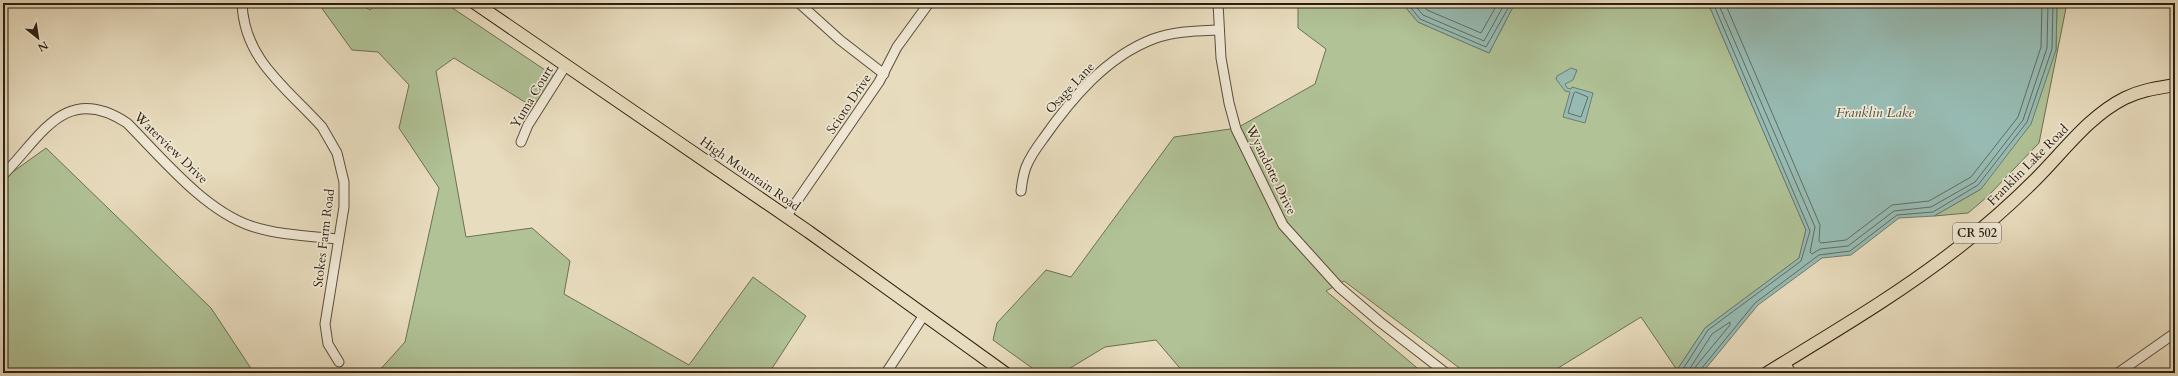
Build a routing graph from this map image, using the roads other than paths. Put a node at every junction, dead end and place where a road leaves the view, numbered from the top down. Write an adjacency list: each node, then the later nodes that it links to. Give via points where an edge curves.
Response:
1 (242, 3): 14 (street, Stokes Farm Road, via 246,31 257,56 322,127 337,153 344,182)
2 (475, 3): 7 (main road, High Mountain Road)
3 (799, 3): 8 (street, via 840,40)
4 (929, 3): 8 (street, Scioto Drive, via 897,47)
5 (1218, 3): 6 (street, Wyandotte Drive)
6 (1219, 30): 12 (street, Osage Lane, via 1184,31 1152,39 1120,57 1101,72 1073,100 1033,154 1023,175); 22 (street, Wyandotte Drive, via 1224,81 1236,129 1283,225 1339,287)
7 (566, 65): 10 (street, Yuma Court, via 528,125); 13 (main road, High Mountain Road)
8 (884, 74): 13 (street, Scioto Drive)
9 (2175, 85): 18 (main road, Franklin Lake Road / CR 502, via 2145,91 2110,107 2093,120 2012,203 1958,248 1853,321)
10 (521, 142)
11 (3, 175): 14 (street, Waterview Drive, via 56,118 75,111 98,110 117,116 127,123 204,199 232,218 266,230)
12 (1021, 191)
13 (786, 217): 15 (main road, High Mountain Road)
14 (338, 239): 17 (street, Stokes Farm Road, via 325,324 328,344)
15 (924, 315): 20 (street); 21 (main road, High Mountain Road)
16 (2175, 333): 19 (street)
17 (339, 362)
18 (1785, 362): 23 (main road, Franklin Lake Road / CR 502); 24 (street)
19 (2131, 369): 25 (street)
20 (886, 373)
21 (1005, 373)
22 (1446, 373)
23 (1767, 373)
24 (1791, 373)
25 (2118, 373)

